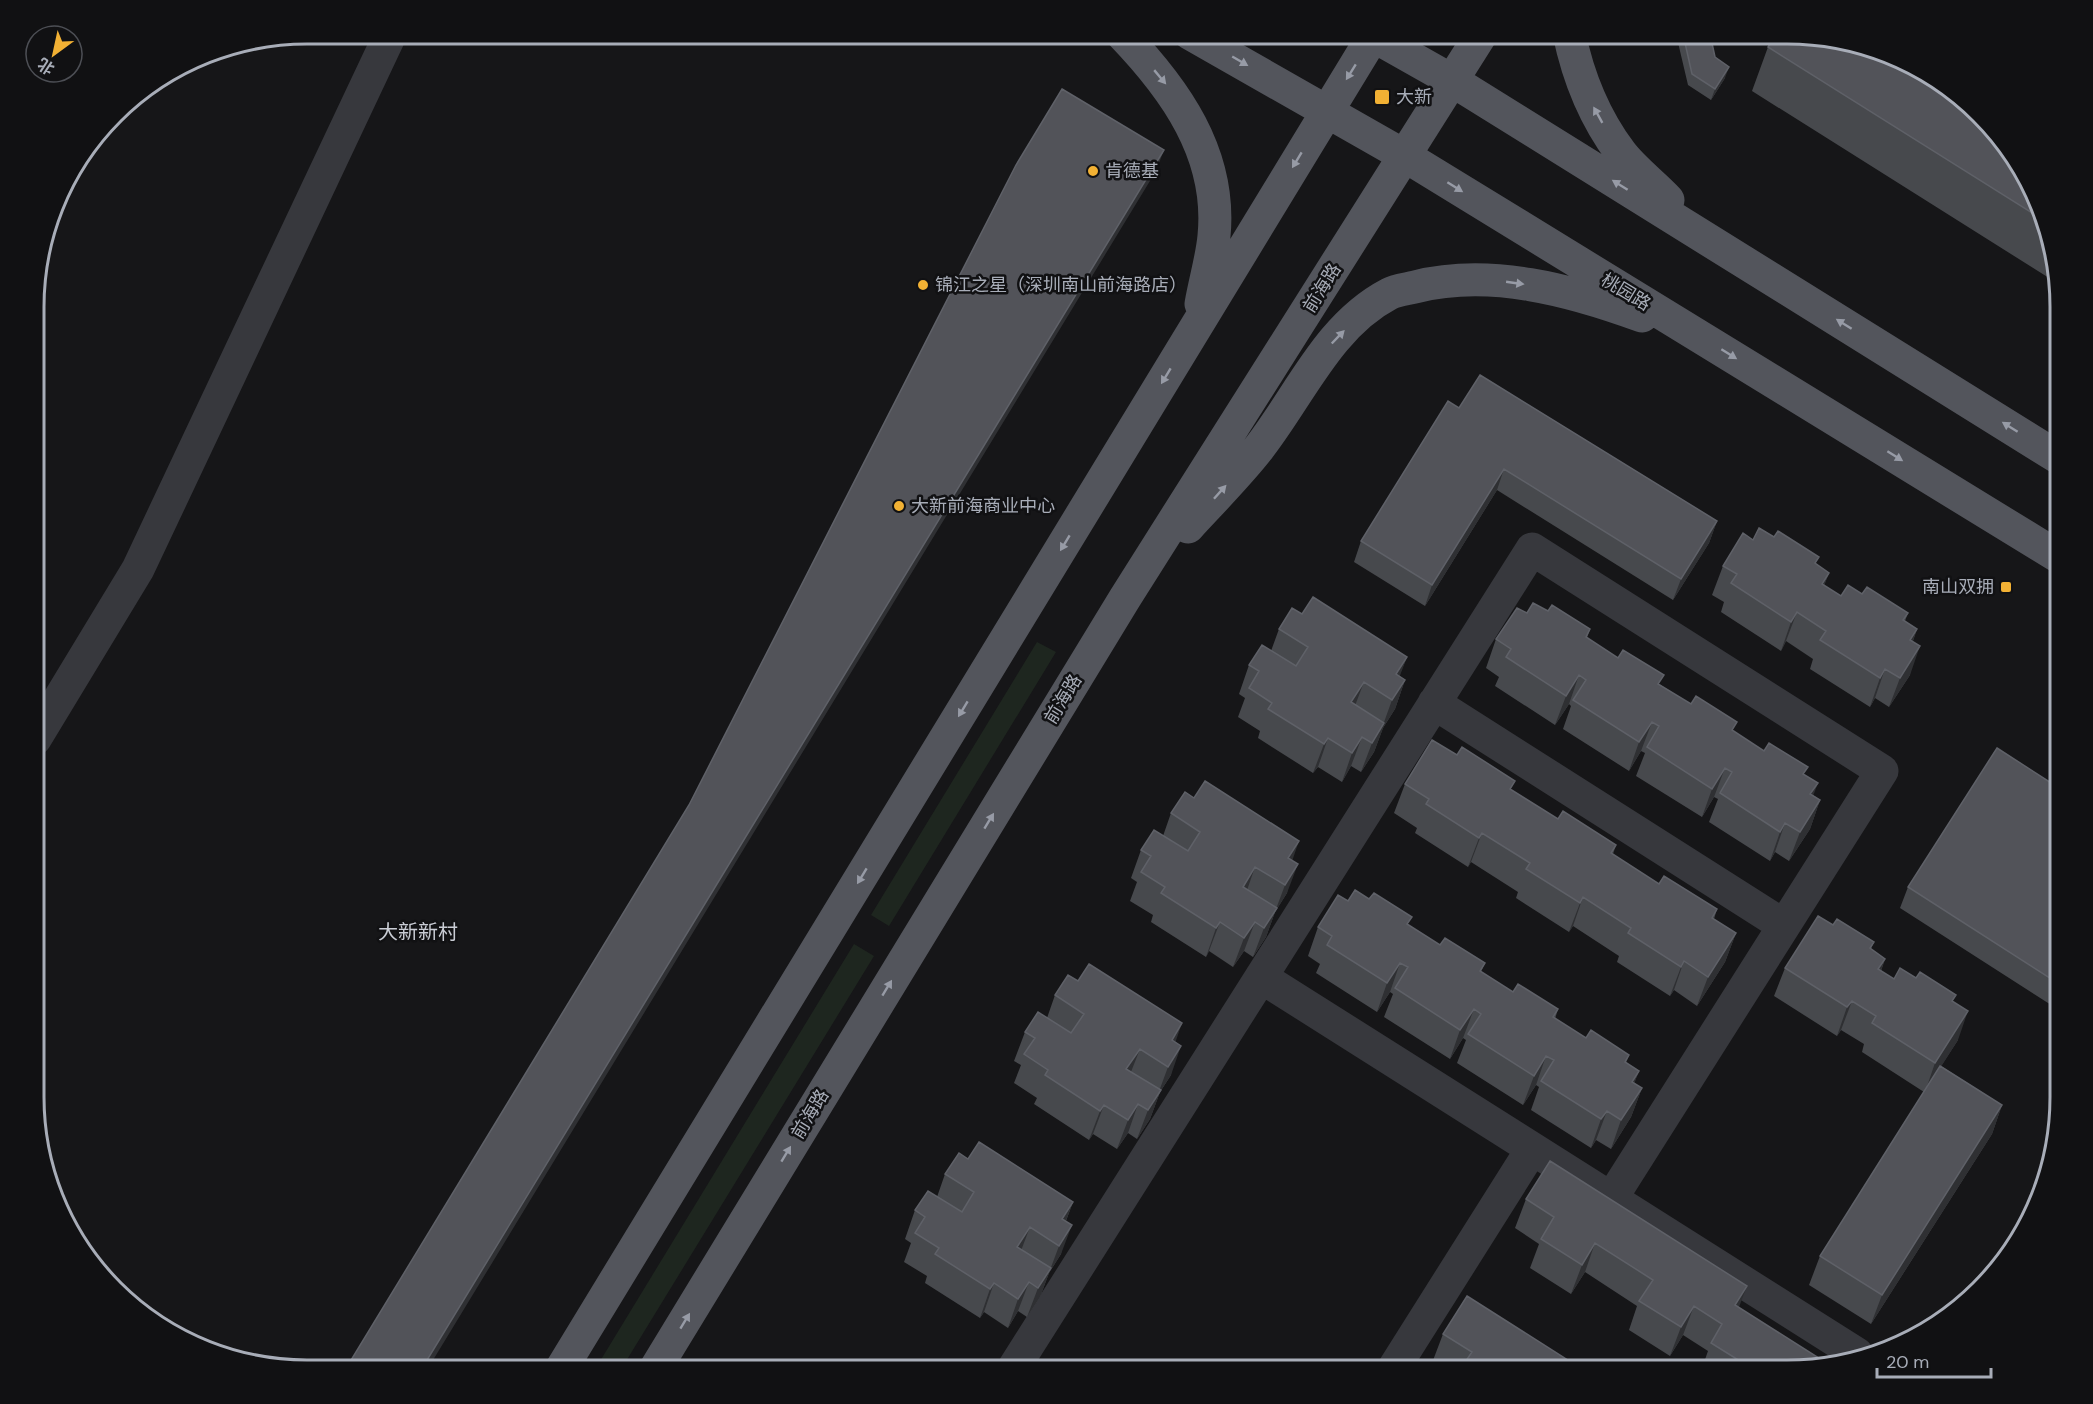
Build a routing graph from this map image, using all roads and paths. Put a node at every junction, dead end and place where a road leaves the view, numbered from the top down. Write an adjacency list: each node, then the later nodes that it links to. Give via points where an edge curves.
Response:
1 (386, 44): 18 (street, via 138,569)
2 (1131, 44): 12 (main road, one-way to 12, via 1175,95 1200,141 1214,196 1214,236)
3 (1209, 44): 9 (main road, 桃园路, one-way to 9)
4 (1366, 44): 9 (main road, one-way to 9)
5 (1389, 44): 8 (main road)
6 (1475, 44): 8 (main road, 前海路)
7 (1571, 44): 11 (main road, one-way to 7, via 1672,204 1622,154 1596,113 1578,74)
8 (1453, 81): 10 (main road, 前海路); 11 (main road, one-way to 8)
9 (1327, 110): 10 (main road, 桃园路); 12 (main road, one-way to 12)
10 (1405, 156): 13 (main road, 桃园路, one-way to 13); 16 (main road, 前海路)
11 (1740, 261): 14 (main road, one-way to 11)
12 (1197, 326): 24 (main road, one-way to 24)
13 (1701, 337): 15 (main road, 桃园路, one-way to 15); 16 (main road, one-way to 13, via 1256,452 1325,351 1357,317 1390,293 1440,281 1476,278 1545,287 1617,306)
14 (2049, 451)
15 (2049, 550)
16 (1125, 598): 25 (main road, 前海路, one-way to 16)
17 (1434, 704): 19 (street); 19 (street, via 1532,549 1882,771); 20 (street)
18 (44, 724)
19 (1784, 925): 22 (street)
20 (1261, 977): 21 (street); 26 (street)
21 (1532, 1149): 22 (street); 27 (street)
22 (1611, 1198): 23 (street)
23 (1854, 1352)
24 (567, 1360)
25 (661, 1360)
26 (1019, 1360)
27 (1399, 1360)

